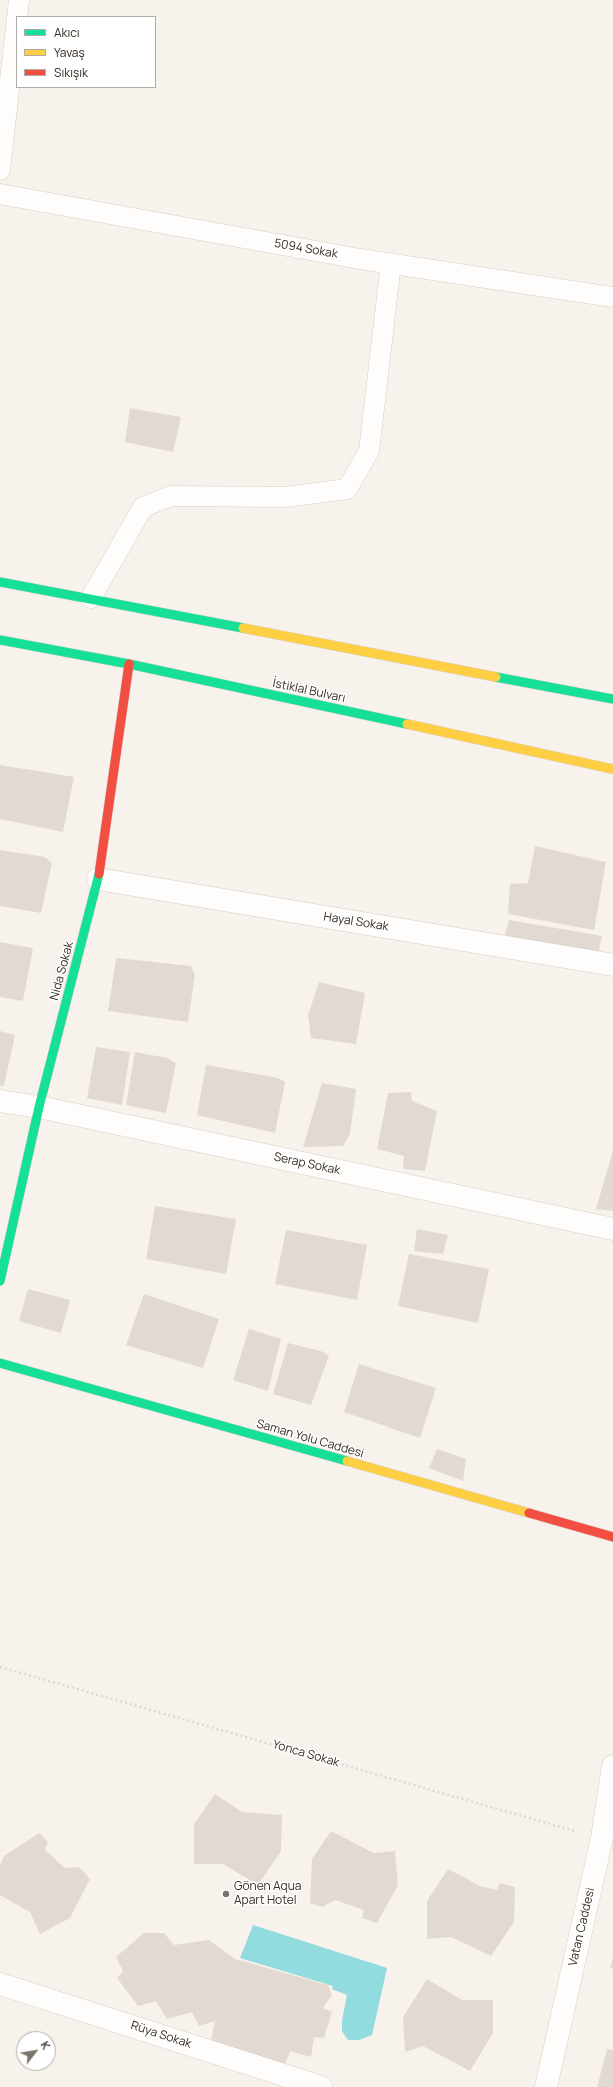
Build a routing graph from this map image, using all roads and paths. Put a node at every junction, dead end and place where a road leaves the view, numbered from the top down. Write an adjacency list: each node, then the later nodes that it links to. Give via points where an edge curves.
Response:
1 (19, 0): 2 (lane)
2 (17, 16)
3 (16, 27): 4 (lane)
4 (0, 170)
5 (0, 194): 6 (lane, 5094 Sokak)
6 (391, 263): 7 (lane, 5094 Sokak); 9 (lane, via 369,451 347,489 286,497 171,496 143,507)
7 (613, 297)
8 (0, 582): 9 (street)
9 (91, 598): 12 (street)
10 (0, 640): 11 (street, İstiklal Bulvarı)
11 (130, 664): 13 (street, İstiklal Bulvarı); 14 (street, Nida Sokak)
12 (613, 699)
13 (613, 769)
14 (98, 879): 15 (street, Hayal Sokak); 17 (street, Nida Sokak)
15 (613, 965)
16 (0, 1101): 17 (street, Serap Sokak)
17 (39, 1107): 18 (street, Serap Sokak); 19 (street, Nida Sokak)
18 (613, 1229)
19 (0, 1281)
20 (0, 1363): 21 (street, Saman Yolu Caddesi)
21 (613, 1538)
22 (0, 1667): 24 (path, Yonca Sokak)
23 (613, 1766): 24 (street, Vatan Caddesi)
24 (608, 1840): 27 (street, Vatan Caddesi)
25 (0, 1984): 26 (street, Rüya Sokak)
26 (321, 2087)
27 (546, 2087)

